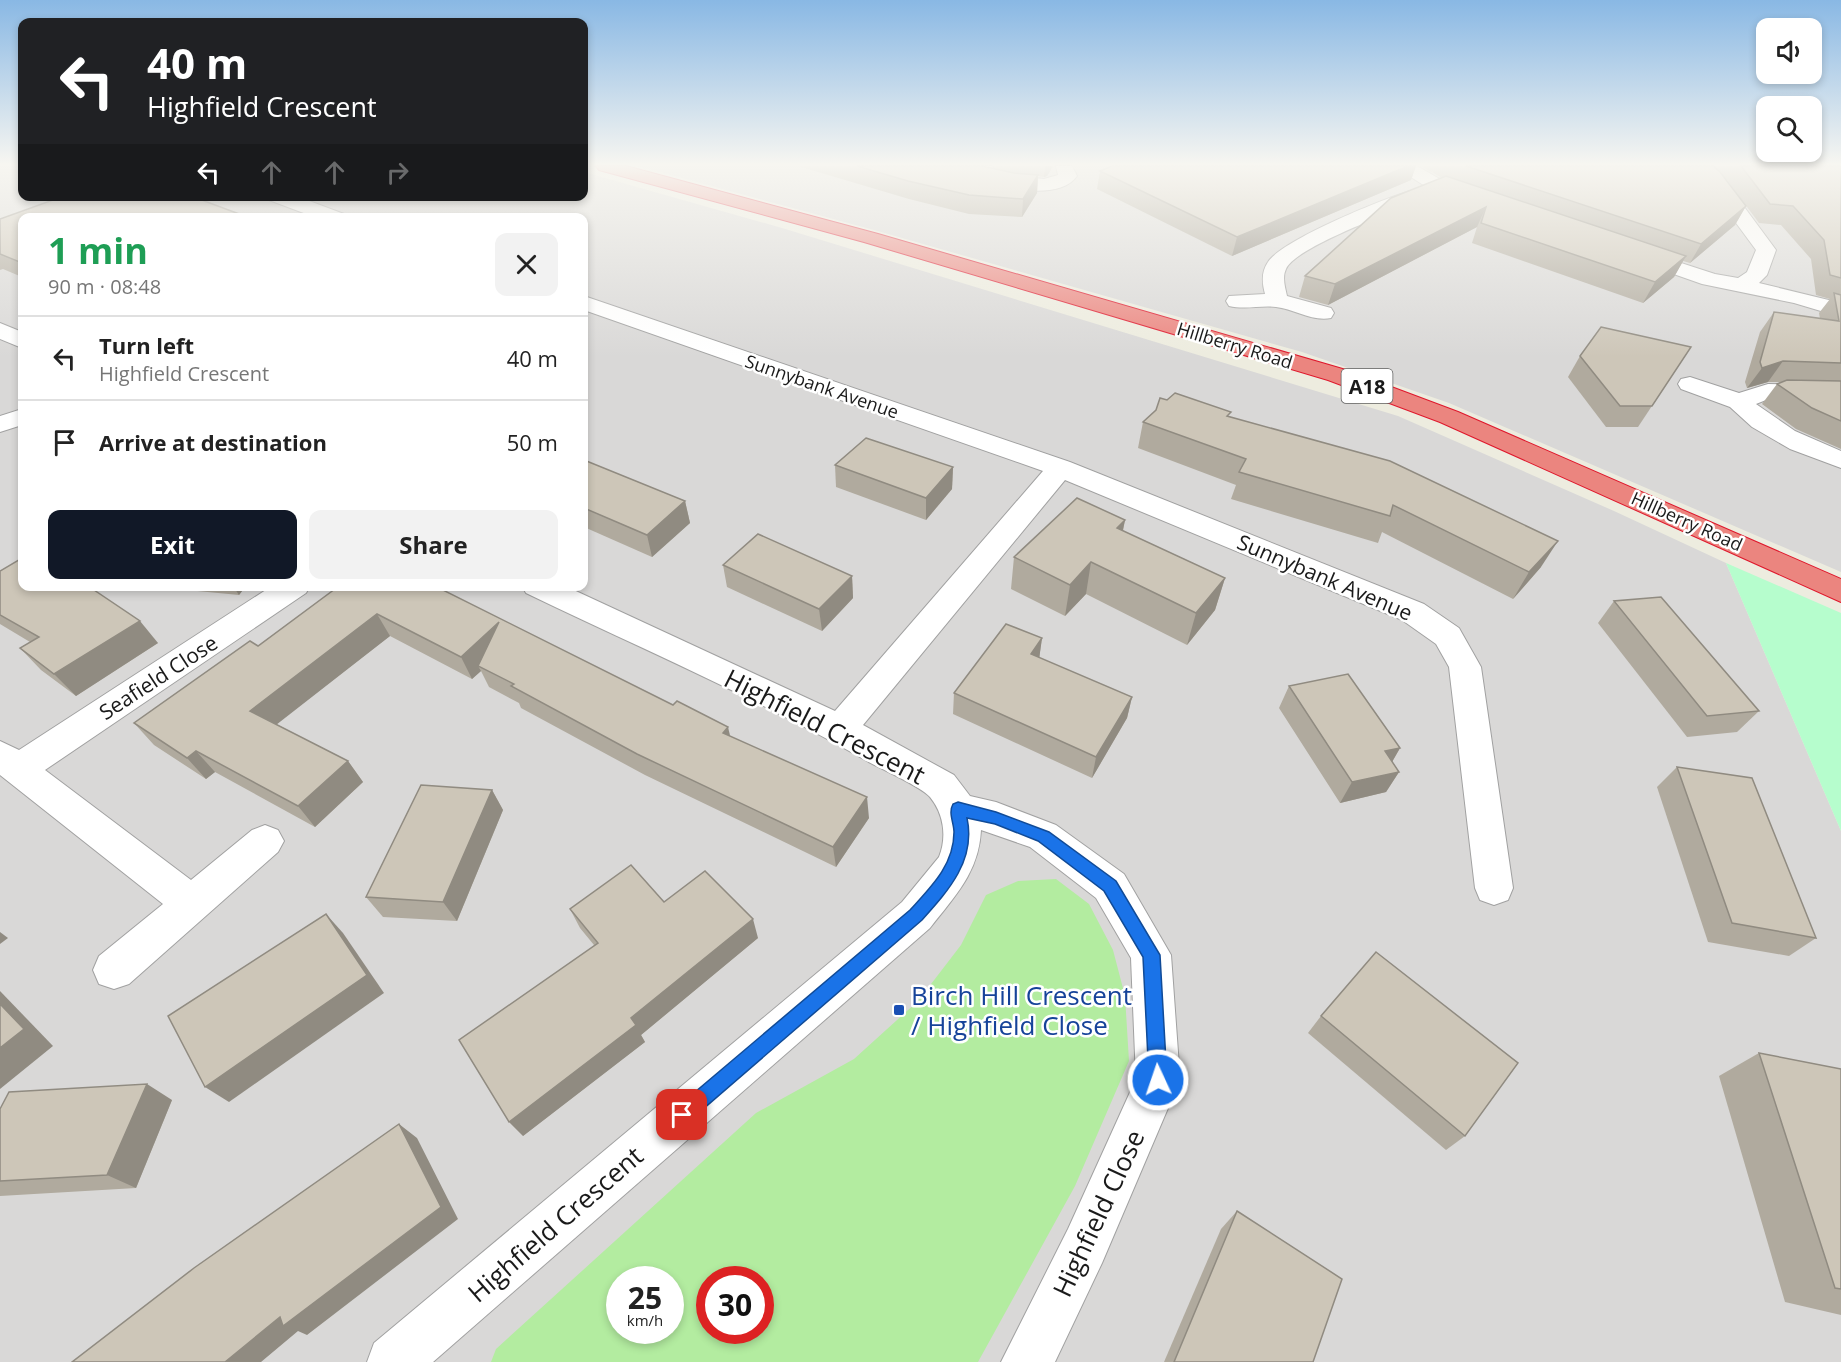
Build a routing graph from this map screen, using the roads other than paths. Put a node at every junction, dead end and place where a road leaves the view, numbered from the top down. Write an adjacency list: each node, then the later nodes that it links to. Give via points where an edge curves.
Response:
1 (840, 230): 22 (highway, Hillberry Road / A18, via 1337,375 1459,421)
2 (1337, 230): 6 (street, via 1303,244 1278,262 1272,279)
3 (1751, 230): 5 (street, via 1766,250 1756,275)
4 (1619, 248): 5 (street, via 1710,279)
5 (1742, 285): 9 (street)
6 (1277, 300): 7 (street); 10 (street)
7 (1237, 301)
8 (588, 304): 19 (street, Sunnybank Avenue)
9 (1841, 310)
10 (1323, 313)
11 (0, 330): 12 (street)
12 (18, 339)
13 (1690, 384): 15 (street)
14 (1841, 392): 15 (street, via 1768,391)
15 (1738, 402): 18 (street, via 1755,418 1815,451)
16 (18, 418): 17 (street)
17 (0, 424)
18 (1841, 460)
19 (1060, 468): 23 (street); 27 (street, Sunnybank Avenue, via 1413,612 1448,636 1465,668)
20 (287, 591): 24 (street, Seafield Close)
21 (548, 591): 23 (street, Highfield Crescent)
22 (1841, 591)
23 (840, 729): 25 (street, Highfield Crescent, via 941,785)
24 (10, 761): 28 (street, Seafield Close)
25 (958, 809): 30 (street, Highfield Crescent, via 961,849 954,867 916,915); 31 (street, Highfield Close, via 1043,836 1110,886 1151,955 1158,1080 1085,1246)
26 (265, 841): 28 (street)
27 (1494, 888)
28 (192, 904): 29 (street)
29 (114, 970)
30 (393, 1362)
31 (1027, 1362)

